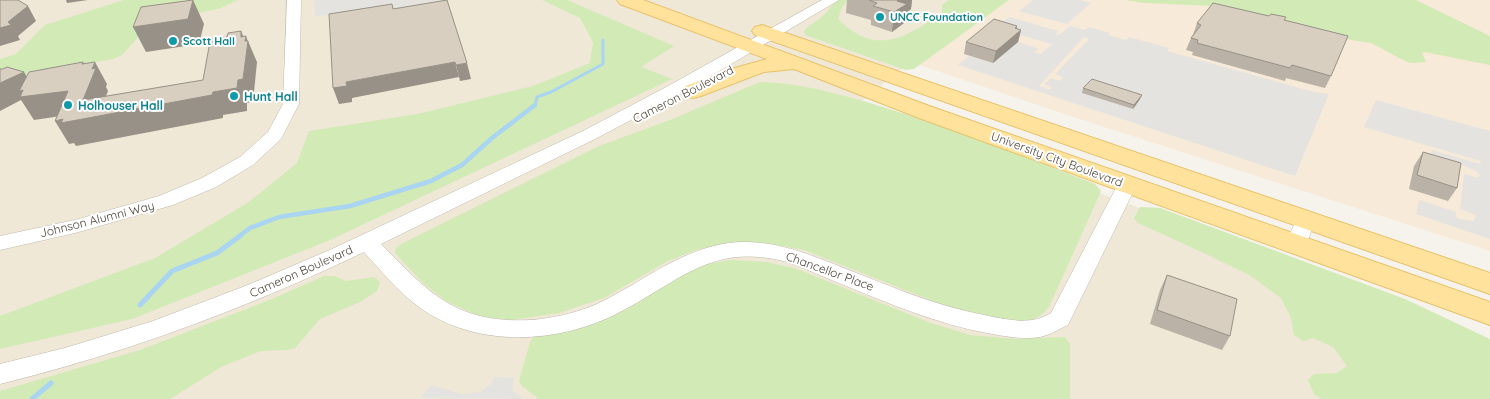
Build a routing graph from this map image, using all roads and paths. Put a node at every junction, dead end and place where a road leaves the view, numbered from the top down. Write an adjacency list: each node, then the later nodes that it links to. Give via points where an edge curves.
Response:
1 (284, 0): 13 (street, Johnson Alumni Way, via 278,108 267,129 242,153 202,177 152,198)
2 (294, 0): 15 (street, Johnson Alumni Way, via 292,104 278,131 259,150 212,180 159,204)
3 (626, 0): 5 (main road, University City Boulevard); 6 (main road)
4 (827, 4): 6 (street, via 818,16)
5 (672, 8): 6 (main road, University City Boulevard); 7 (main road, via 718,43 727,53)
6 (767, 42): 7 (street, Cameron Boulevard); 8 (main road, University City Boulevard); 9 (street, Cameron Boulevard); 12 (main road, University City Boulevard, via 909,84)
7 (726, 60): 10 (street, Cameron Boulevard)
8 (800, 64): 9 (main road, via 774,63); 11 (main road, University City Boulevard)
9 (693, 91): 10 (street, Cameron Boulevard, via 628,122)
10 (589, 135): 14 (street, Cameron Boulevard)
11 (1127, 184): 12 (main road, University City Boulevard); 14 (street, Chancellor Place, via 1060,319 1053,325 1031,330 962,320 794,257 754,250 731,250 700,258 671,271 610,308 575,320 527,328 485,327 452,315 424,298)
12 (1301, 232): 16 (main road, University City Boulevard); 17 (main road, University City Boulevard)
13 (0, 234)
14 (367, 242): 18 (street, Cameron Boulevard, via 198,314)
15 (0, 243)
16 (1490, 284)
17 (1490, 314)
18 (0, 374)

